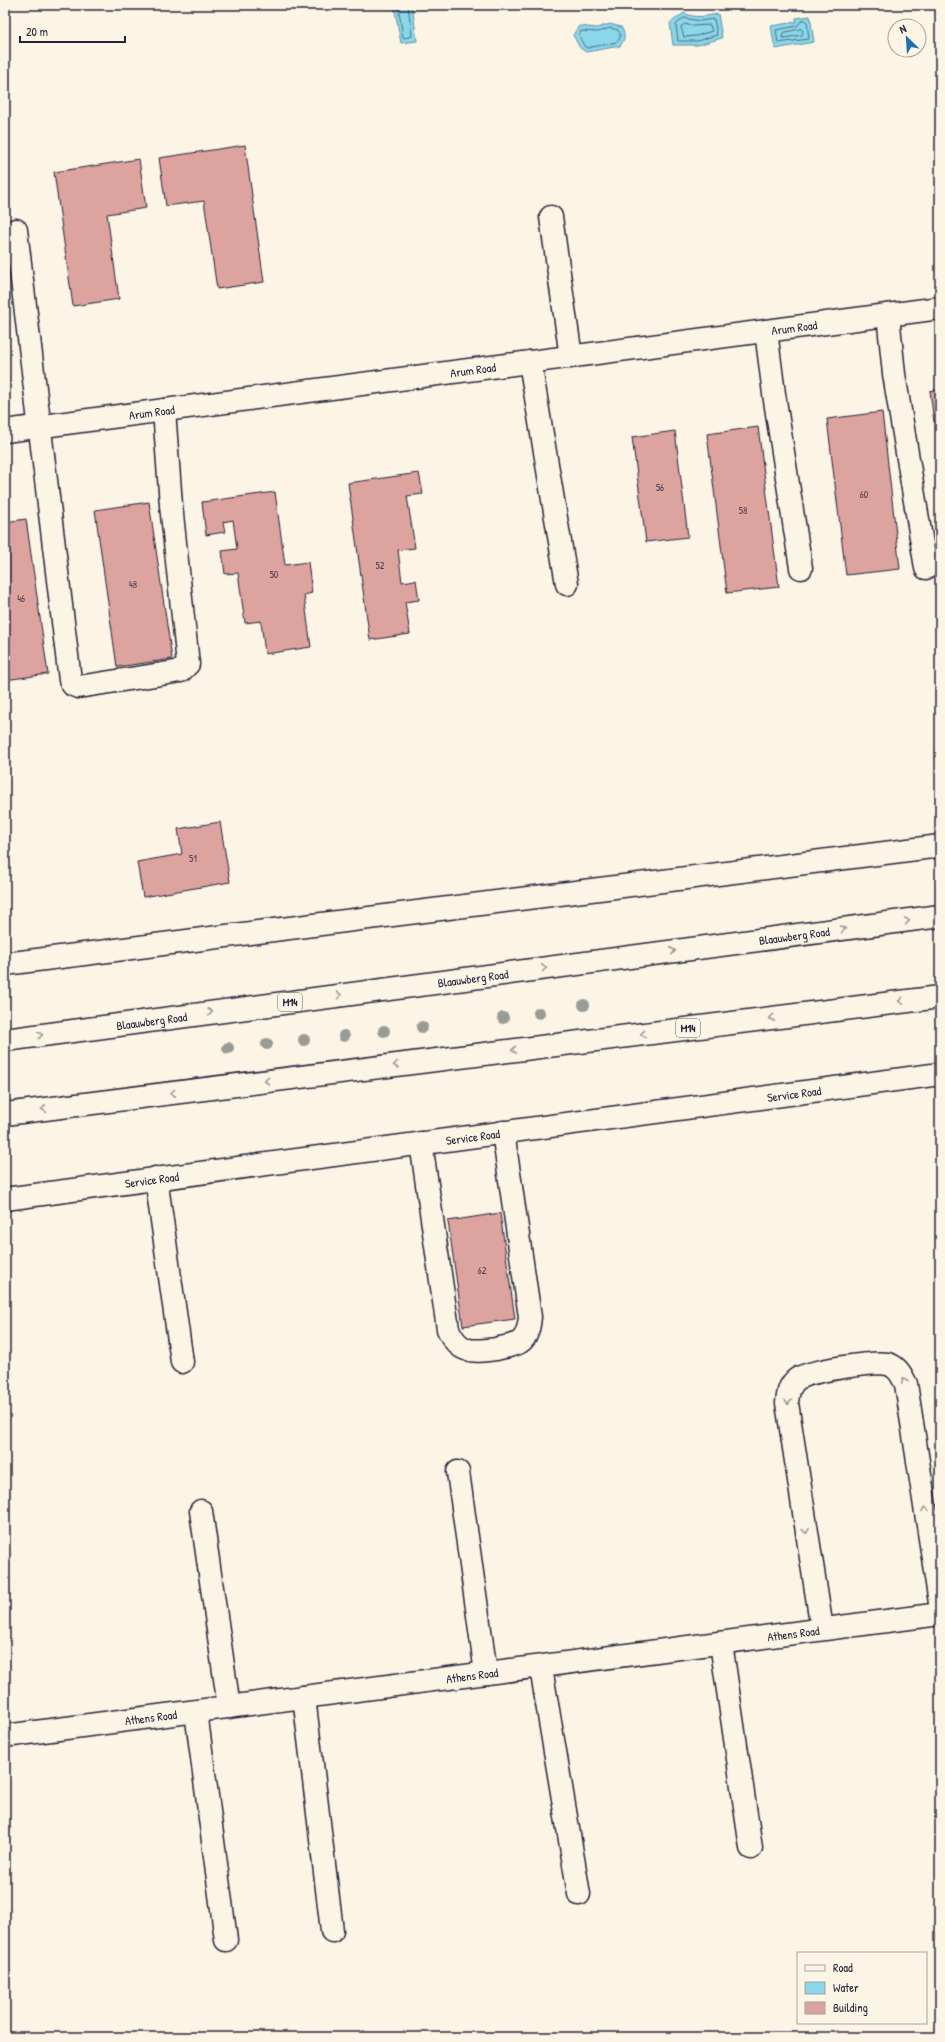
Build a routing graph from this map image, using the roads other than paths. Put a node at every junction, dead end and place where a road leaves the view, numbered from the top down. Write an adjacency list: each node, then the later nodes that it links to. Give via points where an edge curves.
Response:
1 (551, 217): 6 (street)
2 (16, 230): 9 (street)
3 (940, 308): 4 (street, Arum Road)
4 (888, 315): 5 (street, Arum Road); 12 (street, via 894,374)
5 (766, 331): 6 (street, Arum Road); 11 (street)
6 (570, 357): 7 (street, Arum Road)
7 (530, 362): 8 (street, Arum Road); 13 (street)
8 (164, 410): 9 (street, Arum Road); 9 (street, via 188,664 181,671 78,687 70,680)
9 (40, 426): 10 (street, Arum Road)
10 (5, 431)
11 (801, 568)
12 (926, 568)
13 (568, 584)
14 (940, 846): 16 (street)
15 (940, 916): 18 (street, Blaauwberg Road / M14, one-way to 15)
16 (5, 964)
17 (940, 996): 20 (street, M14, one-way to 20)
18 (5, 1040)
19 (940, 1074): 21 (street, Service Road)
20 (5, 1114)
21 (503, 1132): 22 (street, Service Road); 22 (street, via 530,1317 528,1330 520,1341 508,1347 478,1352 464,1350 453,1342 448,1329)
22 (421, 1143): 23 (street, Service Road)
23 (156, 1178): 24 (street, Service Road); 25 (street)
24 (5, 1199)
25 (182, 1362)
26 (458, 1472): 33 (street)
27 (201, 1511): 35 (street)
28 (940, 1602): 30 (street, one-way to 30, via 906,1384 900,1372 890,1364 876,1363 809,1373 796,1379 788,1390 787,1403)
29 (940, 1614): 30 (street, Athens Road)
30 (822, 1629): 31 (street, Athens Road)
31 (721, 1643): 32 (street, Athens Road); 38 (street)
32 (542, 1668): 33 (street, Athens Road); 39 (street)
33 (486, 1673): 34 (street, Athens Road)
34 (304, 1697): 35 (street, Athens Road); 40 (street)
35 (229, 1707): 36 (street, Athens Road)
36 (196, 1712): 37 (street, Athens Road); 41 (street)
37 (5, 1736)
38 (751, 1848)
39 (579, 1894)
40 (332, 1931)
41 (226, 1940)

